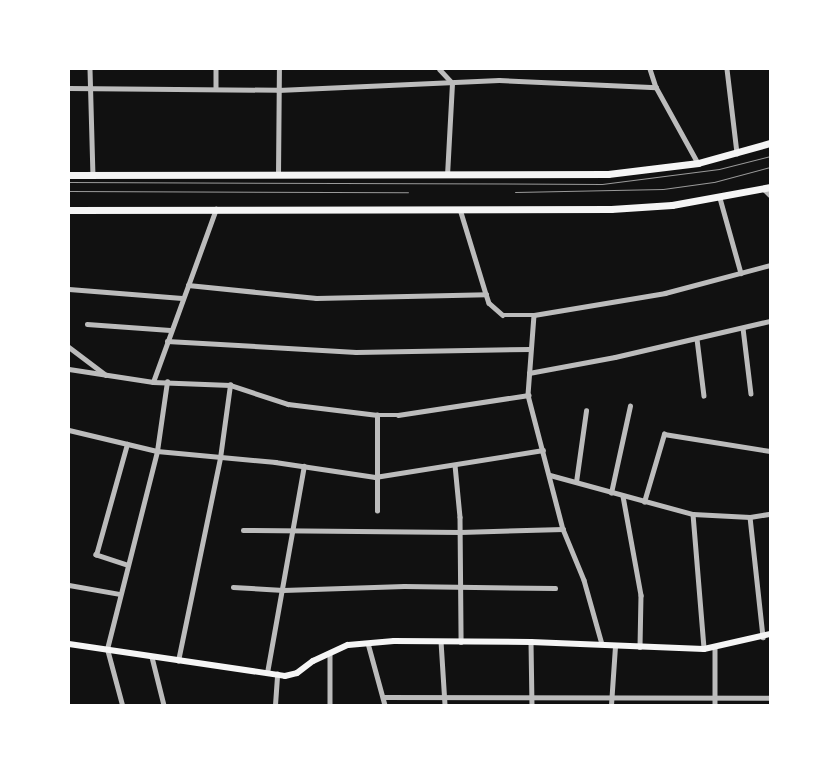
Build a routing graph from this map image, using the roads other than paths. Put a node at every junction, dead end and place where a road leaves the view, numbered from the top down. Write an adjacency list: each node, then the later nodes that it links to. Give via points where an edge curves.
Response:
1 (90, 69): 10 (street)
2 (216, 69): 11 (street)
3 (279, 69): 12 (street)
4 (439, 69): 7 (street)
5 (650, 69): 8 (street)
6 (727, 69): 14 (street)
7 (452, 83): 8 (street, via 499,80); 12 (street); 19 (street)
8 (656, 86): 15 (street)
9 (69, 88): 10 (street)
10 (90, 88): 11 (street); 18 (street)
11 (216, 89): 12 (street)
12 (278, 90): 17 (street)
13 (770, 144): 14 (highway)
14 (737, 154): 15 (highway)
15 (698, 163): 19 (highway, via 608,174)
16 (69, 174): 18 (highway)
17 (278, 174): 18 (highway); 19 (highway)
18 (93, 175)
19 (446, 175)
20 (767, 188): 21 (street); 22 (highway)
21 (770, 195)
22 (720, 198): 24 (highway, via 634,208); 27 (street)
23 (217, 208): 24 (highway); 25 (highway); 28 (street)
24 (460, 209): 30 (street)
25 (69, 210)
26 (770, 266): 27 (street)
27 (741, 273): 32 (street, via 665,293)
28 (188, 285): 30 (street, via 316,298); 31 (street)
29 (69, 289): 31 (street)
30 (486, 294): 32 (street, via 489,303 503,315)
31 (182, 298): 36 (street)
32 (534, 315): 40 (street)
33 (770, 321): 35 (street)
34 (87, 324): 36 (street)
35 (743, 328): 37 (street); 47 (street)
36 (170, 330): 38 (street)
37 (697, 339): 42 (street); 49 (street)
38 (166, 341): 40 (street, via 356,352); 44 (street)
39 (69, 347): 43 (street)
40 (530, 349): 42 (street)
41 (69, 369): 43 (street)
42 (529, 373): 48 (street)
43 (107, 375): 44 (street)
44 (153, 382): 45 (street)
45 (167, 382): 46 (street); 56 (street)
46 (230, 386): 52 (street, via 288,404); 58 (street)
47 (751, 394)
48 (528, 395): 52 (street, via 398,416); 55 (street)
49 (704, 396)
50 (630, 406): 64 (street)
51 (586, 412): 63 (street)
52 (377, 415): 62 (street)
53 (69, 430): 54 (street)
54 (127, 444): 56 (street); 75 (street, via 96,555)
55 (543, 450): 59 (street); 61 (street)
56 (157, 451): 58 (street); 75 (street)
57 (770, 451): 66 (street, via 664,434)
58 (220, 458): 60 (street); 97 (street)
59 (455, 465): 62 (street); 74 (street)
60 (304, 466): 62 (street); 73 (street)
61 (550, 475): 63 (street); 71 (street)
62 (375, 477): 67 (street)
63 (576, 482): 64 (street)
64 (612, 493): 65 (street)
65 (623, 496): 66 (street); 91 (street, via 640,594)
66 (644, 502): 68 (street)
67 (377, 511)
68 (693, 514): 70 (street); 93 (street)
69 (770, 514): 70 (street)
70 (750, 517): 83 (street)
71 (563, 529): 74 (street); 89 (street, via 584,580)
72 (243, 530): 73 (street)
73 (292, 532): 74 (street); 80 (street)
74 (460, 532): 78 (street)
75 (127, 565): 81 (street)
76 (69, 585): 81 (street)
77 (233, 587): 80 (street)
78 (461, 587): 79 (street); 80 (street); 85 (street)
79 (555, 588)
80 (283, 590): 98 (street)
81 (120, 594): 94 (street)
82 (770, 634): 83 (main road)
83 (763, 637): 92 (main road)
84 (441, 642): 85 (main road); 87 (main road); 101 (street)
85 (461, 642): 86 (main road)
86 (531, 642): 89 (main road); 102 (street)
87 (368, 643): 95 (main road, via 348,645); 100 (street)
88 (69, 644): 94 (main road)
89 (602, 644): 90 (main road)
90 (616, 646): 91 (main road); 105 (street)
91 (640, 647): 93 (main road)
92 (715, 648): 93 (main road); 103 (street)
93 (704, 649)
94 (106, 650): 96 (main road); 106 (street)
95 (330, 653): 99 (main road, via 297,673); 109 (street)
96 (152, 657): 97 (main road); 107 (street)
97 (178, 661): 98 (main road)
98 (268, 673): 99 (main road)
99 (276, 674): 108 (street)
100 (383, 697): 101 (street); 110 (street)
101 (444, 697): 102 (street); 111 (street)
102 (532, 698): 105 (street); 112 (street)
103 (715, 698): 104 (street); 105 (street); 114 (street)
104 (770, 698)
105 (611, 699): 113 (street)
106 (122, 705)
107 (166, 705)
108 (275, 705)
109 (330, 705)
110 (385, 705)
111 (445, 705)
112 (532, 705)
113 (611, 705)
114 (715, 705)

